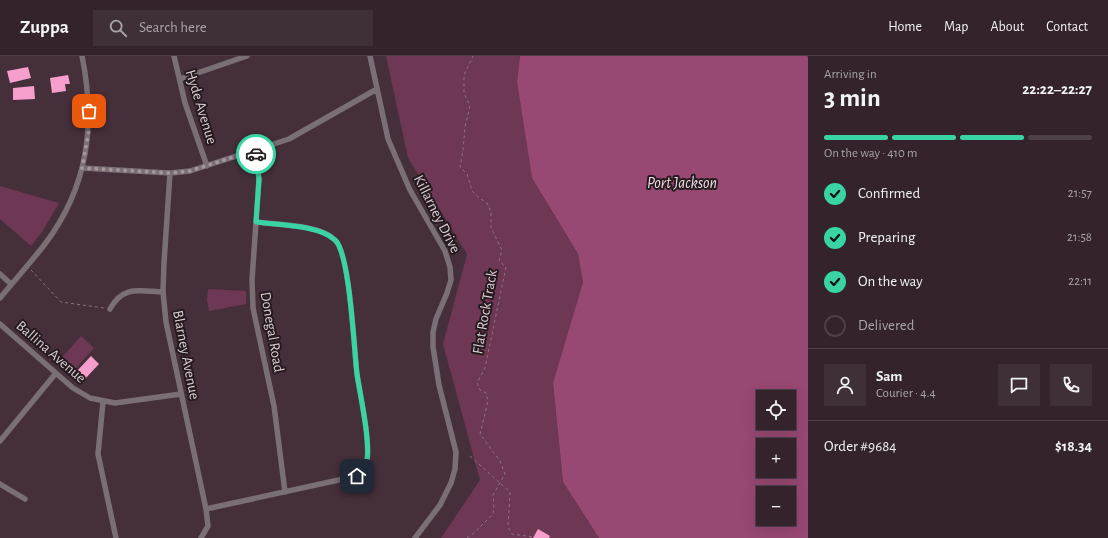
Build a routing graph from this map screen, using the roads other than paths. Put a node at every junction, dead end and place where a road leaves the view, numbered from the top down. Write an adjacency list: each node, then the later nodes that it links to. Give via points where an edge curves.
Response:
1 (82, 56): 9 (street, via 88,87 89,111 89,130)
2 (174, 56): 5 (street, Hyde Avenue)
3 (247, 56): 5 (street)
4 (370, 56): 6 (street, Killarney Drive)
5 (180, 79): 8 (street, Hyde Avenue, via 185,103)
6 (377, 89): 7 (street, via 289,139); 28 (street, Killarney Drive, via 388,139 410,190 445,251 450,267 451,280 436,319 433,347 456,452 455,468 440,505)
7 (255, 150): 8 (street); 11 (street, Donegal Road, via 259,179)
8 (207, 166): 10 (street)
9 (82, 168): 10 (street); 13 (street, via 72,197 59,222 45,244)
10 (170, 173): 14 (street, Blarney Avenue)
11 (256, 222): 23 (street, Donegal Road, via 253,308 274,406); 23 (street, via 319,230 336,240 350,293 357,373 367,443 366,465 357,476)
12 (0, 274): 13 (street)
13 (12, 284): 15 (street)
14 (163, 292): 16 (street, via 130,290 115,300); 19 (street, Blarney Avenue, via 166,322)
15 (0, 298)
16 (110, 310)
17 (0, 324): 18 (street, Ballina Avenue)
18 (56, 373): 20 (street, Ballina Avenue, via 82,394); 21 (street)
19 (181, 394): 20 (street, Ballina Avenue, via 126,402); 25 (street, Blarney Avenue)
20 (103, 402): 26 (street, via 98,454)
21 (0, 441)
22 (0, 484): 24 (street)
23 (285, 492): 25 (street)
24 (25, 499)
25 (206, 509): 27 (street, Blarney Avenue, via 208,526)
26 (116, 538)
27 (201, 538)
28 (415, 538)

